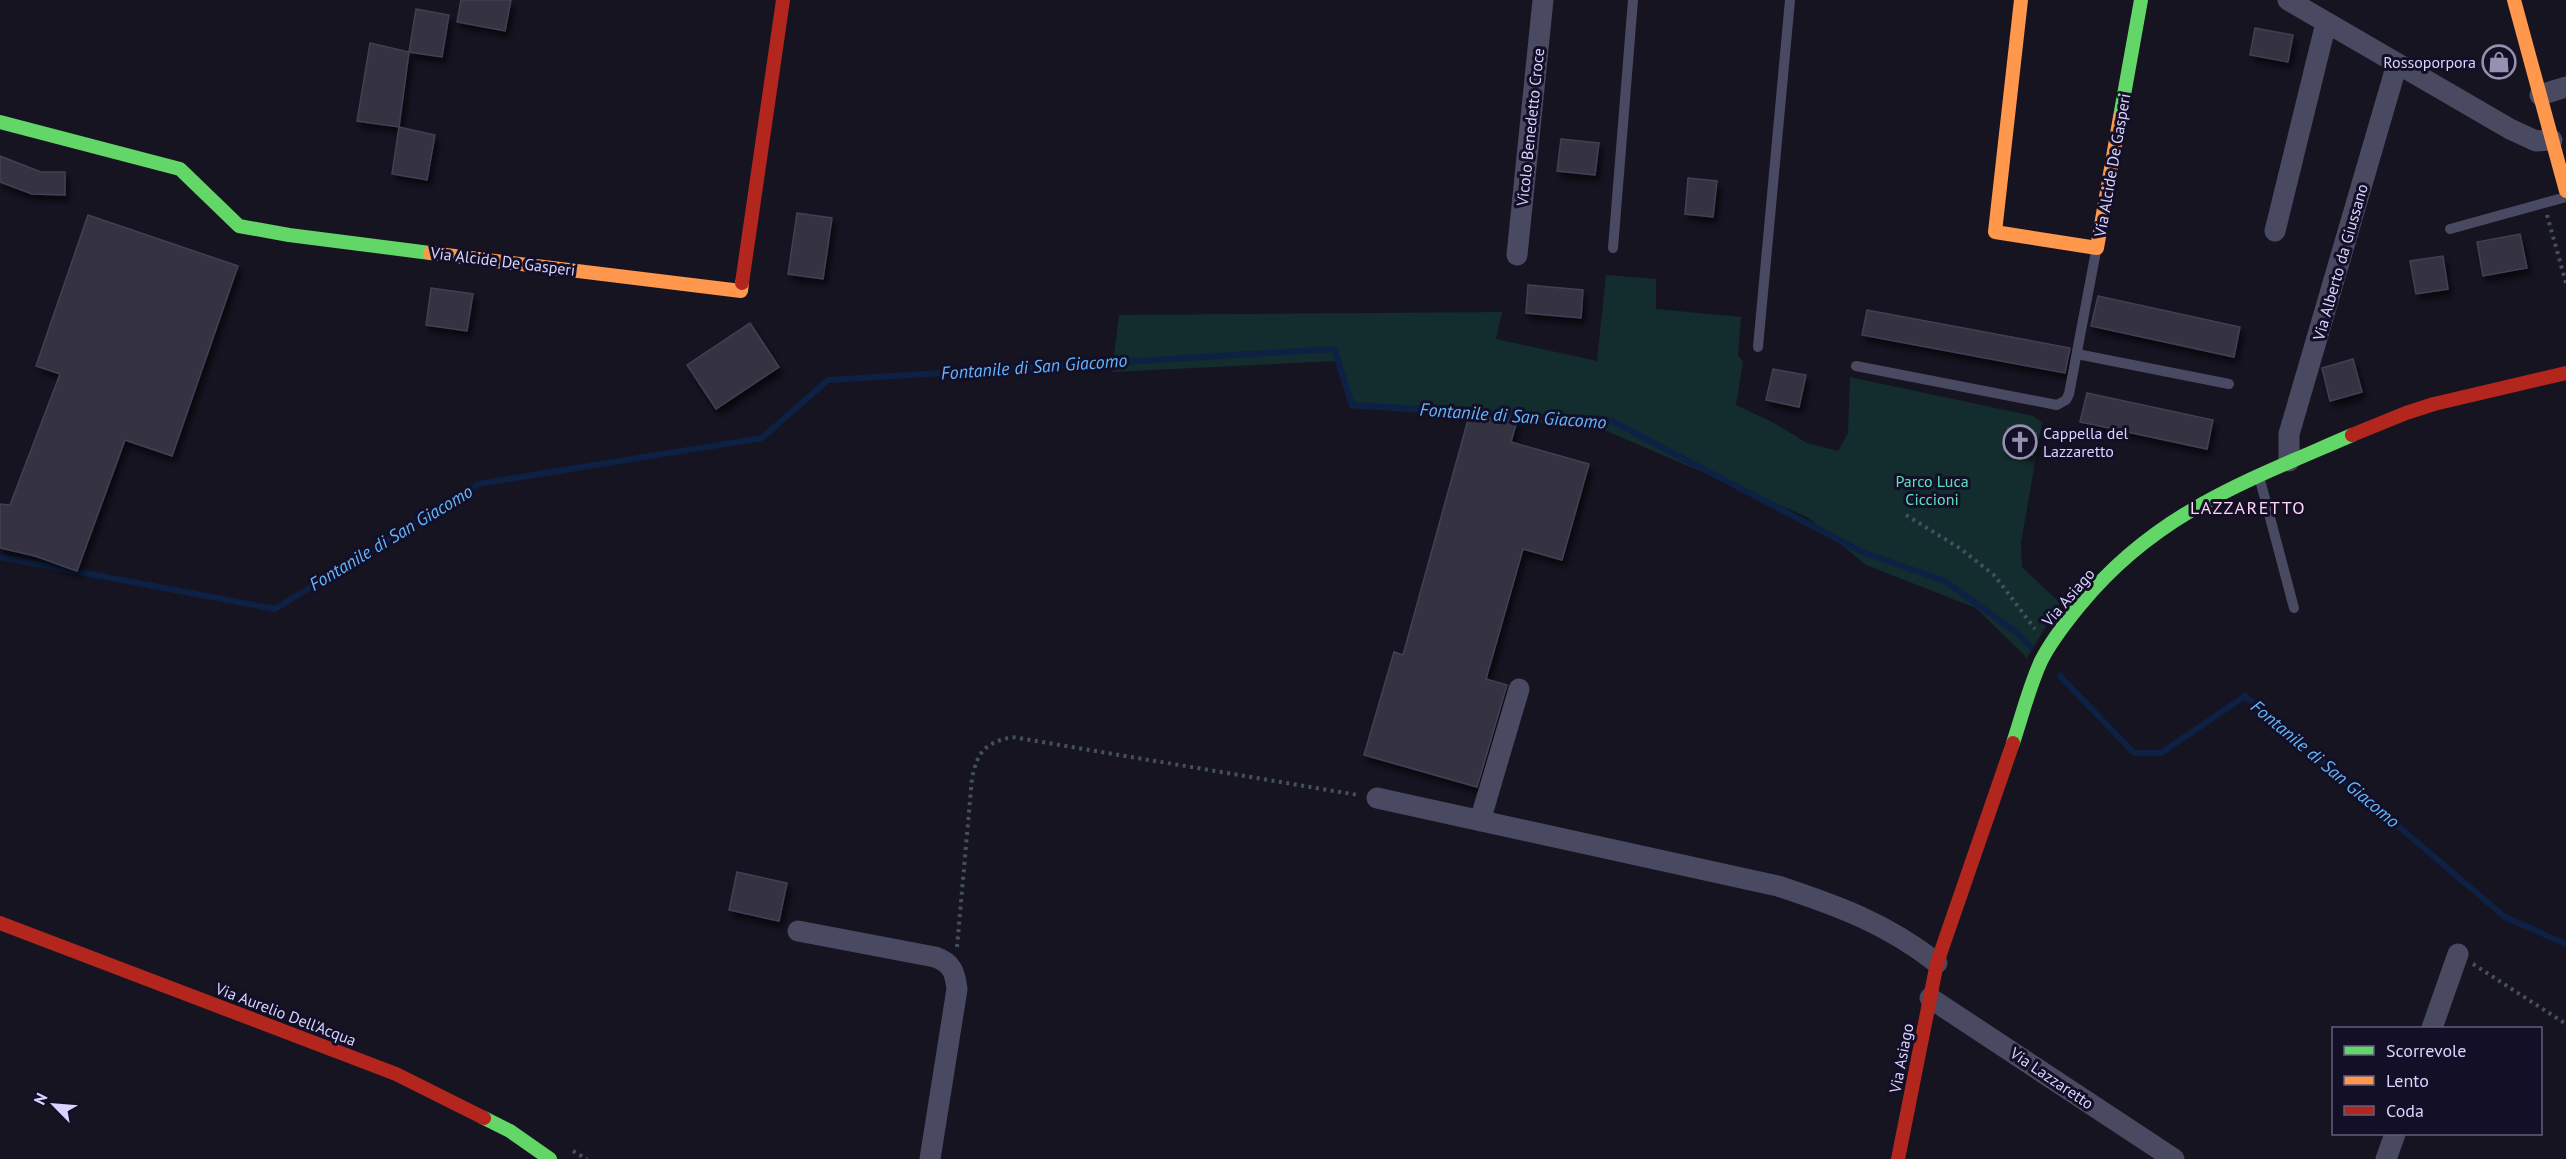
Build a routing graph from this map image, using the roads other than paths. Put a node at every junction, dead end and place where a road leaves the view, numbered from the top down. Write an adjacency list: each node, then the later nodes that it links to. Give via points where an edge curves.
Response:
1 (783, 0): 13 (street, Via Alcide De Gasperi, via 741,291 239,226 180,169)
2 (1543, 0): 21 (street, Vicolo Benedetto Croce)
3 (1633, 0): 19 (lane)
4 (1790, 0): 22 (lane)
5 (2021, 0): 20 (street, Via Alcide De Gasperi, via 1995,232)
6 (2141, 0): 20 (street, Via Alcide De Gasperi)
7 (2288, 0): 9 (street)
8 (2514, 0): 12 (street)
9 (2326, 23): 10 (street); 18 (street)
10 (2397, 64): 14 (street, via 2523,136 2536,141); 27 (street, Via Alberto da Giussano, via 2289,434)
11 (2566, 87): 12 (street)
12 (2540, 95): 14 (street)
13 (0, 122)
14 (2552, 140): 15 (street)
15 (2566, 191)
16 (2566, 197): 17 (lane)
17 (2450, 229)
18 (2275, 231)
19 (1613, 248)
20 (2097, 248): 23 (lane)
21 (1517, 255)
22 (1758, 347)
23 (2077, 354): 24 (lane, via 2069,394 2057,405); 26 (lane)
24 (1856, 366)
25 (2566, 373): 27 (street, Via Asiago, via 2415,410)
26 (2229, 384)
27 (2289, 460): 28 (street, Via Asiago)
28 (2259, 476): 29 (lane); 36 (street, Via Asiago, via 2188,510 2149,537 2085,599 2053,639 2032,684)
29 (2294, 608)
30 (1519, 689): 32 (street)
31 (1377, 798): 32 (street)
32 (1480, 820): 36 (street, via 1778,886 1885,927)
33 (0, 922): 40 (street, Via Aurelio Dell'Acqua, via 396,1074 510,1131)
34 (798, 931): 41 (street, via 935,957 946,961 955,973 957,989)
35 (2458, 954): 38 (street)
36 (1937, 963): 37 (street, Via Asiago)
37 (1930, 998): 42 (street, Via Asiago); 43 (street, Via Lazzaretto)
38 (2433, 1027)
39 (2395, 1135): 44 (street)
40 (550, 1159)
41 (930, 1159)
42 (1898, 1159)
43 (2174, 1159)
44 (2386, 1159)

